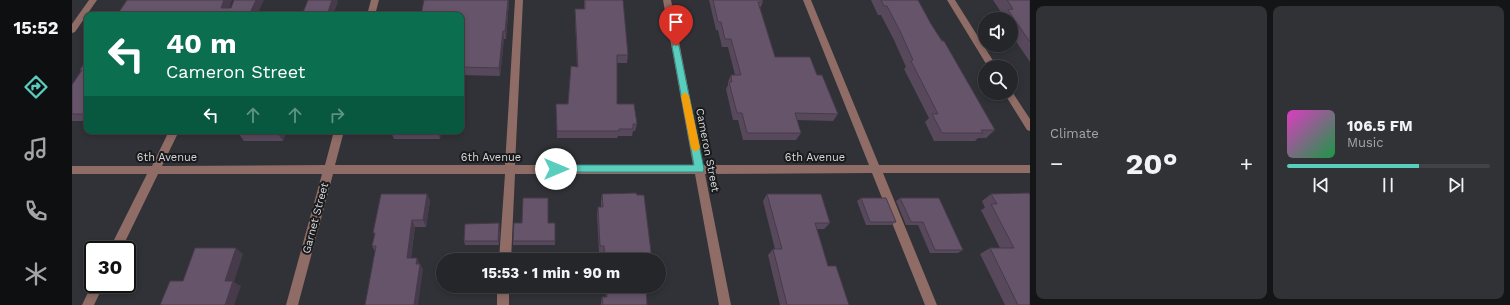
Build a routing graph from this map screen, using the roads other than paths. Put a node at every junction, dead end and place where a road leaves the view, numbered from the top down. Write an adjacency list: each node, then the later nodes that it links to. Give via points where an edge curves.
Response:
1 (93, 0): 7 (street)
2 (375, 0): 8 (street)
3 (518, 0): 19 (street)
4 (666, 0): 20 (street, Cameron Street)
5 (807, 0): 16 (street)
6 (951, 0): 11 (street)
7 (85, 12)
8 (372, 12)
9 (84, 13): 10 (street)
10 (72, 30)
11 (989, 60)
12 (1013, 100): 13 (street)
13 (1030, 127)
14 (173, 134): 22 (street)
15 (338, 134): 18 (street, Garnet Street)
16 (876, 168): 17 (street, 6th Avenue); 20 (street, 6th Avenue); 31 (street)
17 (1030, 168)
18 (328, 169): 19 (street, 6th Avenue); 22 (street, 6th Avenue); 28 (street, Garnet Street)
19 (509, 169): 20 (street, 6th Avenue); 24 (street)
20 (699, 169): 30 (street, Cameron Street)
21 (72, 170): 22 (street, 6th Avenue)
22 (155, 170): 23 (street)
23 (120, 241)
24 (504, 253)
25 (94, 293): 27 (street)
26 (503, 293): 29 (street)
27 (88, 305)
28 (292, 305)
29 (502, 305)
30 (726, 305)
31 (931, 305)

